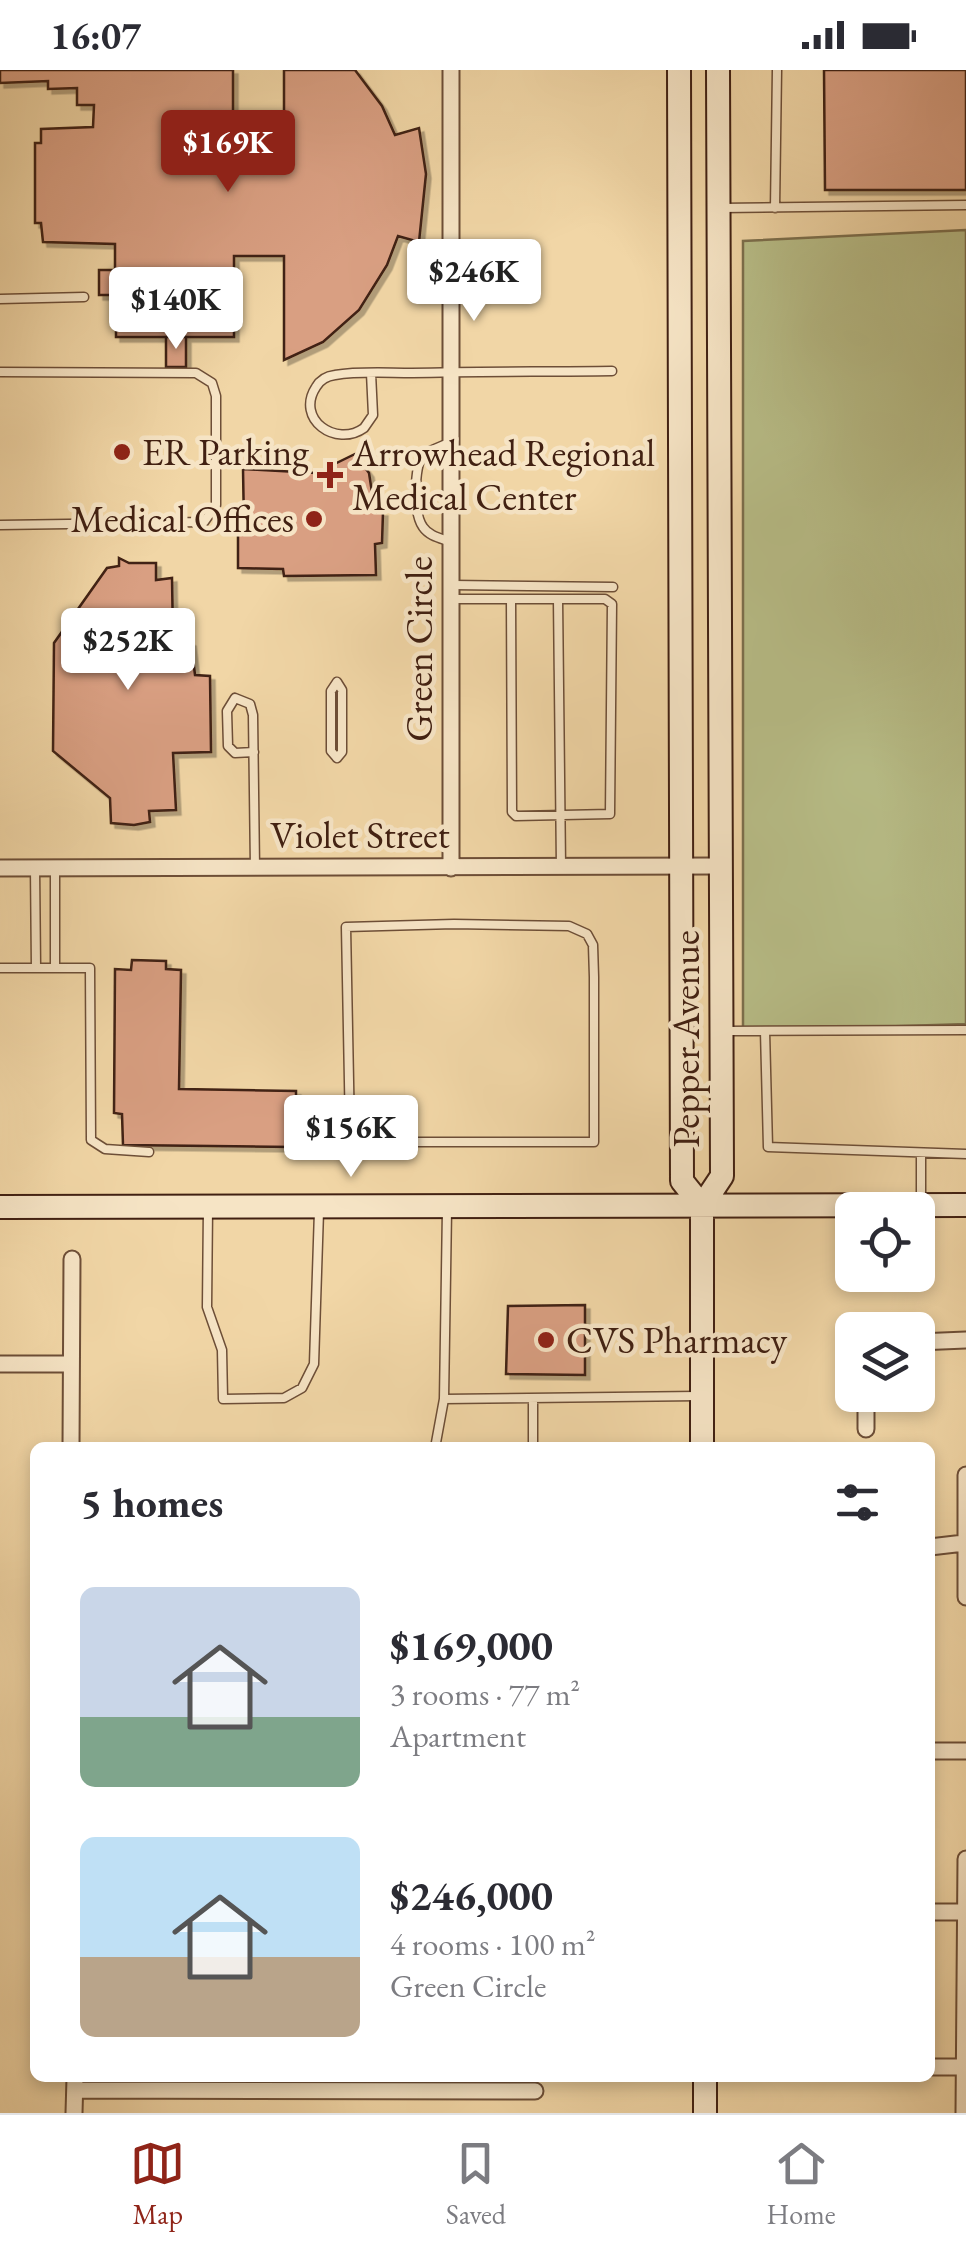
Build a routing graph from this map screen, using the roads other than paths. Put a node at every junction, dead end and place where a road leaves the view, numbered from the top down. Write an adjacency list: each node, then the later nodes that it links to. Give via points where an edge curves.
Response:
1 (451, 70): 11 (street, Green Circle)
2 (679, 70): 26 (main road, Pepper Avenue)
3 (718, 70): 6 (main road, Pepper Avenue)
4 (777, 70): 7 (lane)
5 (966, 205): 7 (lane)
6 (718, 208): 7 (lane); 24 (main road, Pepper Avenue)
7 (775, 208)
8 (84, 297): 9 (lane)
9 (0, 298)
10 (0, 372): 15 (lane, via 196,372 212,383 216,396 218,450 216,505 204,522)
11 (451, 372): 12 (lane); 13 (lane); 14 (street, Green Circle)
12 (612, 372)
13 (371, 374): 13 (lane, via 334,375 318,383 311,408 320,427 340,435 364,428 373,414)
14 (451, 442): 16 (street, Green Circle); 16 (lane, via 423,454 418,466 420,524)
15 (0, 525)
16 (451, 542): 18 (street, Green Circle)
17 (614, 587): 18 (lane)
18 (451, 592): 19 (lane); 31 (street, Green Circle)
19 (511, 600): 20 (lane); 23 (lane, via 512,812)
20 (558, 600): 23 (lane); 23 (lane, via 605,600 614,612 610,814)
21 (254, 752): 21 (lane, via 250,704 235,698 227,711 228,746 235,753); 30 (lane)
22 (337, 758): 22 (lane, via 342,752 337,682 330,691 330,751)
23 (560, 816): 25 (lane)
24 (719, 866): 26 (street, Violet Street); 36 (main road, Pepper Avenue)
25 (561, 867): 26 (street, Violet Street); 31 (street, Violet Street)
26 (680, 867): 46 (main road, Pepper Avenue, via 682,1180)
27 (0, 868): 28 (street, Violet Street)
28 (34, 868): 29 (street, Violet Street); 33 (lane)
29 (55, 868): 30 (street, Violet Street); 34 (lane)
30 (255, 868): 31 (street, Violet Street)
31 (451, 868)
32 (0, 968): 33 (lane)
33 (36, 968): 34 (lane)
34 (55, 968): 39 (lane, via 90,968 91,1140 105,1149)
35 (966, 1030): 37 (lane)
36 (721, 1031): 37 (lane); 46 (main road, Pepper Avenue, via 722,1176)
37 (765, 1031): 40 (lane, via 768,1147)
38 (487, 1143): 38 (lane, via 594,1142 588,934 568,926 346,927 350,1132 366,1142)
39 (149, 1152)
40 (921, 1154): 41 (lane); 42 (lane)
41 (966, 1154)
42 (921, 1192)
43 (966, 1205): 48 (main road)
44 (319, 1206): 45 (main road); 50 (main road); 50 (lane, via 314,1364 302,1388 284,1398 223,1400 222,1350 207,1307)
45 (448, 1206): 46 (main road); 58 (lane)
46 (702, 1206): 47 (main road); 56 (main road, Pepper Avenue)
47 (835, 1206)
48 (935, 1206)
49 (0, 1207): 50 (main road)
50 (208, 1207)
51 (72, 1259): 55 (street)
52 (966, 1340): 53 (street)
53 (935, 1341)
54 (0, 1364): 55 (street)
55 (70, 1364): 61 (street)
56 (702, 1396): 57 (lane); 64 (main road, Pepper Avenue)
57 (533, 1398): 58 (lane); 63 (lane)
58 (444, 1399): 62 (lane)
59 (866, 1412): 60 (street)
60 (866, 1429)
61 (71, 1442)
62 (436, 1442)
63 (534, 1442)
64 (702, 1442)
65 (966, 1475): 66 (street)
66 (964, 1543): 67 (street); 68 (street)
67 (935, 1546)
68 (966, 1580): 69 (street)
69 (966, 1597)
70 (966, 1751): 71 (street)
71 (935, 1752)
72 (966, 1859): 74 (street)
73 (935, 1912): 74 (street)
74 (965, 1912): 75 (street)
75 (965, 1952): 77 (street)
76 (935, 2067): 77 (street)
77 (964, 2067): 83 (street)
78 (705, 2082): 82 (main road)
79 (75, 2084): 80 (street); 81 (street)
80 (535, 2092)
81 (74, 2113)
82 (705, 2113)
83 (964, 2113)

